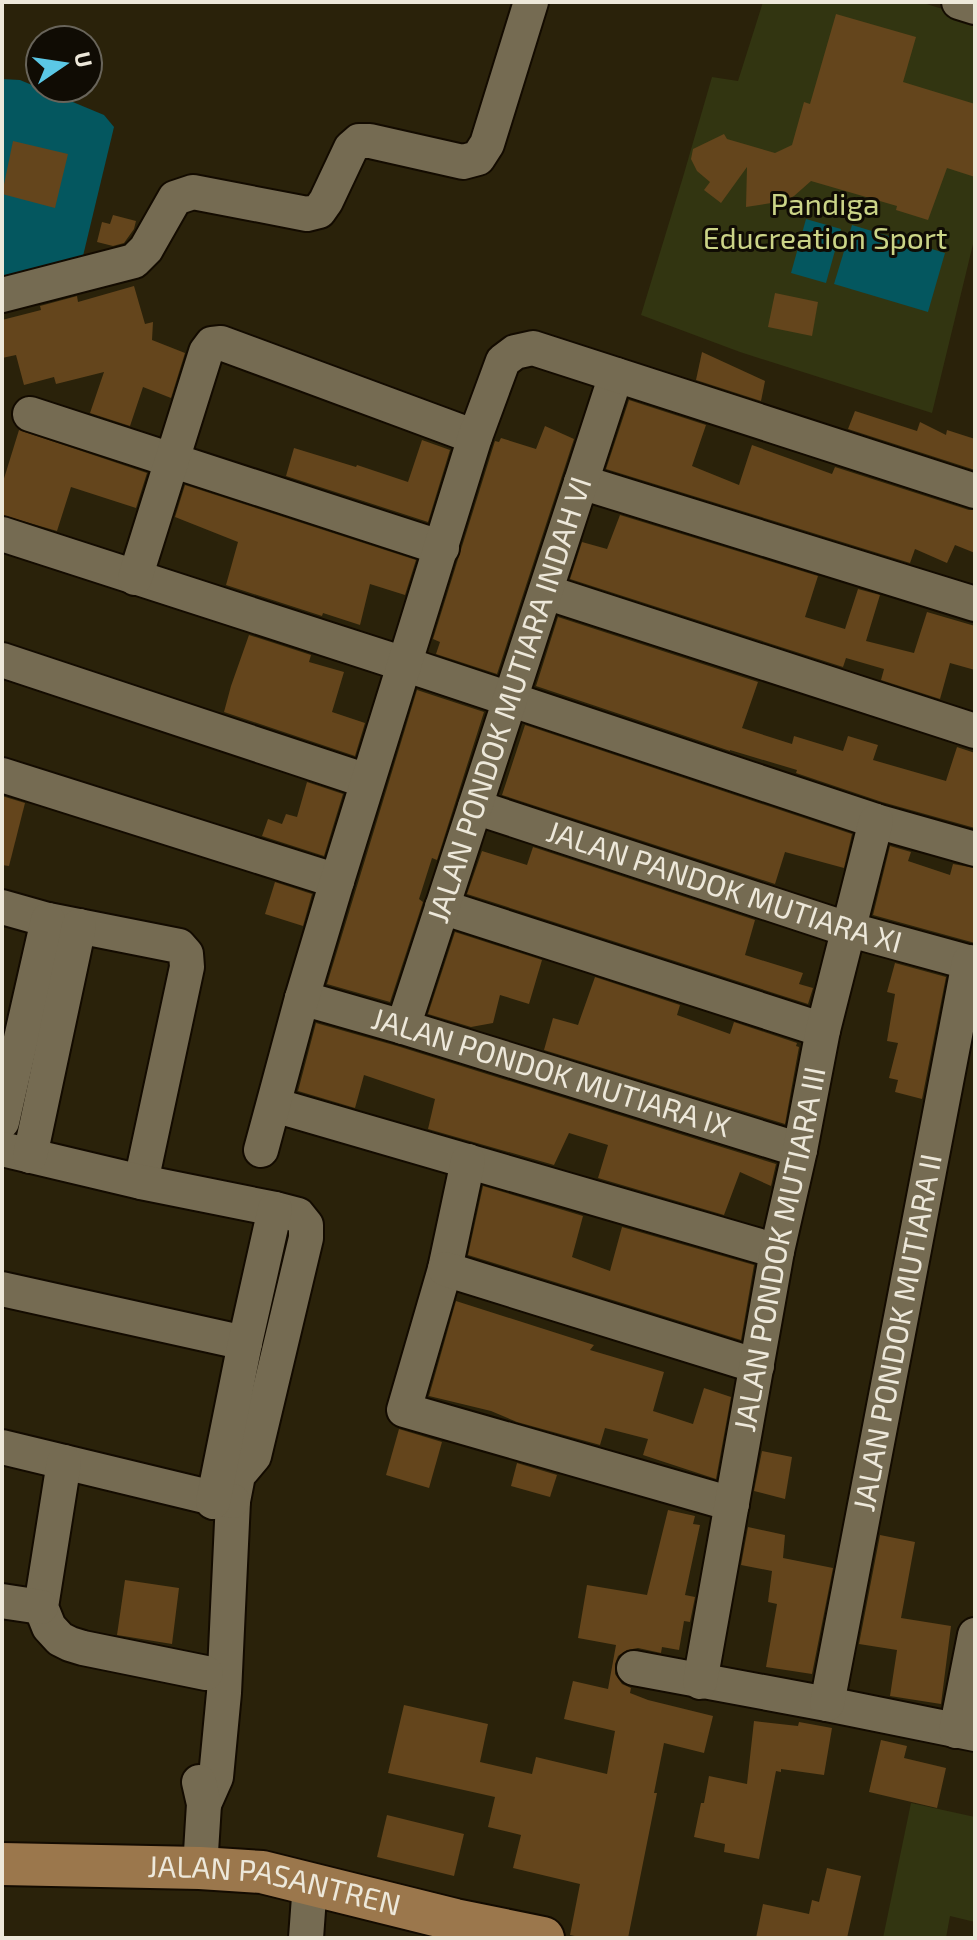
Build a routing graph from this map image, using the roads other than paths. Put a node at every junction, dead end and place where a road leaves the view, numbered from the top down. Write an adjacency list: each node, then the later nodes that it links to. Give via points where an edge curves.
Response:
1 (531, 2): 4 (street, via 487,144 478,158 463,162 359,141 319,211 307,214 193,192 175,198 134,261)
2 (959, 2): 3 (street)
3 (975, 7)
4 (2, 295)
5 (616, 375): 7 (street, via 533,348 515,352 503,361); 9 (street, JALAN PONDOK MUTIARA INDAH VI); 10 (street)
6 (30, 414): 8 (street)
7 (475, 437): 8 (street, via 221,343 206,352); 12 (street)
8 (171, 461): 12 (street); 13 (street)
9 (581, 482): 14 (street, JALAN PONDOK MUTIARA INDAH VI); 15 (street)
10 (975, 491)
11 (2, 534): 13 (street)
12 (442, 548): 17 (street)
13 (135, 578): 17 (street)
14 (546, 592): 18 (street, JALAN PONDOK MUTIARA INDAH VI); 19 (street)
15 (975, 604)
16 (2, 660): 21 (street)
17 (404, 664): 18 (street); 21 (street)
18 (511, 700): 22 (street, JALAN PONDOK MUTIARA INDAH VI); 23 (street)
19 (975, 731)
20 (2, 775): 25 (street)
21 (367, 781): 25 (street)
22 (475, 807): 27 (street, JALAN PONDOK MUTIARA INDAH VI); 29 (street, JALAN PANDOK MUTIARA XI)
23 (876, 821): 24 (street); 29 (street, JALAN PONDOK MUTIARA III)
24 (975, 849)
25 (337, 881): 31 (street)
26 (2, 907): 28 (street)
27 (442, 907): 32 (street, JALAN PONDOK MUTIARA INDAH VI); 33 (street)
28 (64, 923): 35 (street); 38 (street); 40 (street, via 179,946 186,954)
29 (847, 929): 30 (street, JALAN PANDOK MUTIARA XI); 33 (street, JALAN PONDOK MUTIARA III)
30 (972, 963): 57 (street, JALAN PONDOK MUTIARA II)
31 (302, 998): 32 (street, JALAN PONDOK MUTIARA IX); 34 (street)
32 (403, 1027): 37 (street, JALAN PONDOK MUTIARA IX)
33 (823, 1030): 37 (street, JALAN PONDOK MUTIARA III)
34 (274, 1105): 36 (street); 39 (street)
35 (2, 1122)
36 (261, 1150)
37 (800, 1150): 42 (street, JALAN PONDOK MUTIARA III)
38 (16, 1152): 40 (street)
39 (468, 1161): 42 (street); 43 (street)
40 (141, 1182): 41 (street)
41 (275, 1209): 45 (street); 49 (street, via 298,1215 306,1225 306,1238 254,1456)
42 (777, 1251): 46 (street, JALAN PONDOK MUTIARA III)
43 (445, 1269): 46 (street); 50 (street, via 404,1410)
44 (2, 1289): 45 (street)
45 (245, 1343): 49 (street)
46 (757, 1366): 50 (street, JALAN PONDOK MUTIARA III)
47 (2, 1447): 48 (street)
48 (64, 1462): 49 (street); 52 (street)
49 (223, 1500): 56 (street)
50 (732, 1504): 55 (street, JALAN PONDOK MUTIARA III)
51 (2, 1601): 52 (street)
52 (41, 1607): 56 (street, via 49,1627 70,1644)
53 (975, 1635): 58 (street)
54 (634, 1668): 55 (street)
55 (700, 1682): 57 (street)
56 (211, 1686): 60 (street, via 197,1776 204,1804)
57 (827, 1704): 58 (street)
58 (966, 1732)
59 (2, 1864): 60 (main road, JALAN PASANTREN)
60 (200, 1868): 61 (main road, JALAN PASANTREN, via 262,1872)
61 (310, 1883): 62 (main road, JALAN PASANTREN); 63 (street)
62 (454, 1929): 64 (main road, JALAN PASANTREN)
63 (306, 1938)
64 (543, 1938)

